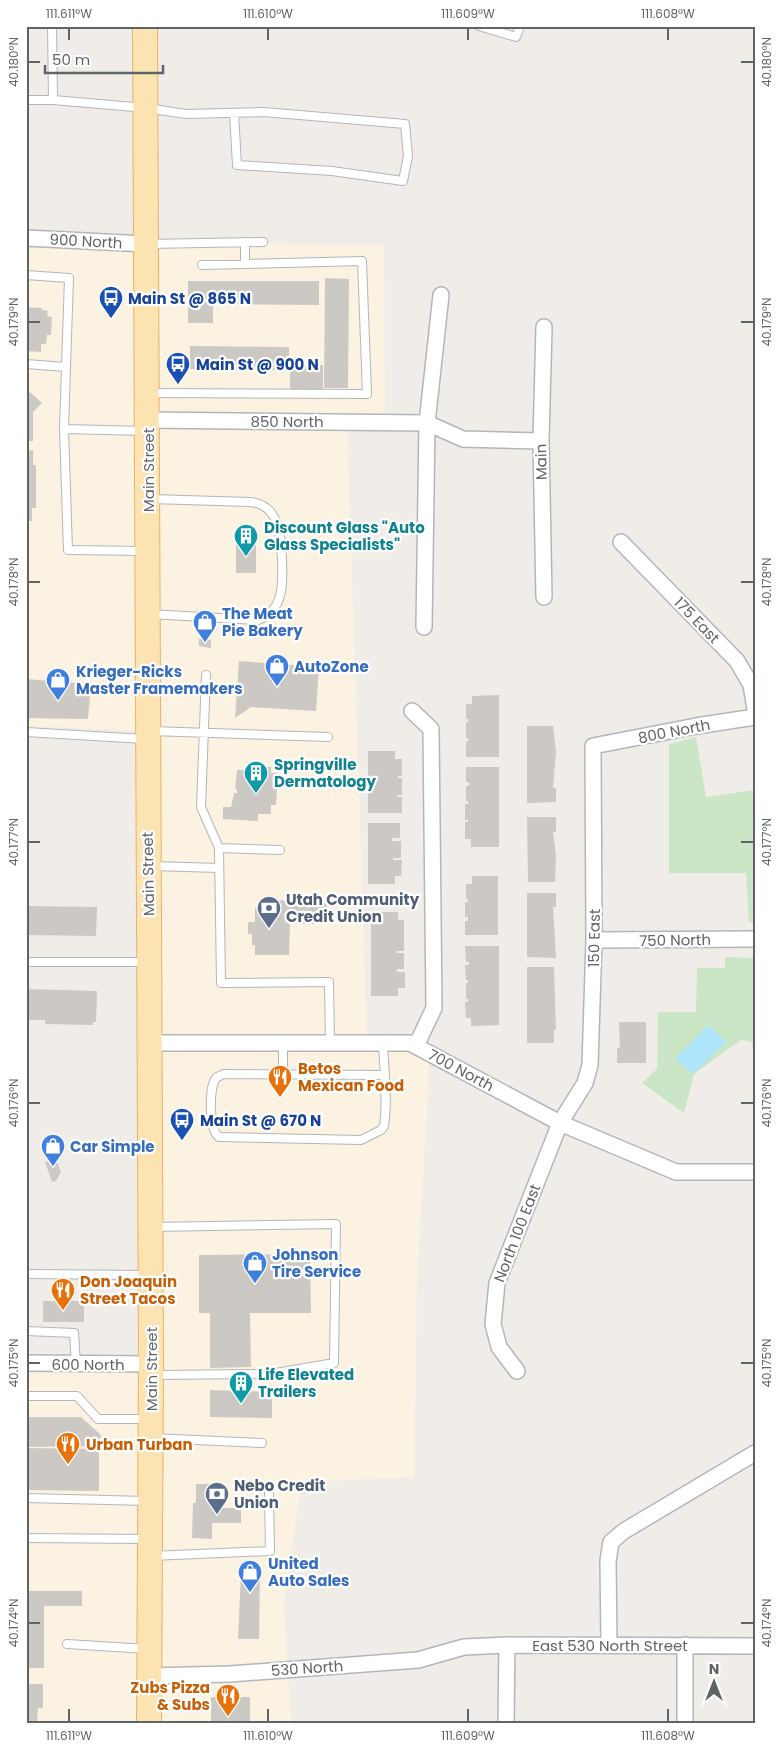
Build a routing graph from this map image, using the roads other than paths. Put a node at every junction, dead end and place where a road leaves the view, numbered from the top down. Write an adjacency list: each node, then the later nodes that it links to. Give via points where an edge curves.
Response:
1 (52, 26): 6 (lane)
2 (145, 26): 7 (main road, Main Street)
3 (479, 26): 4 (lane, via 516,37)
4 (520, 26)
5 (26, 100): 6 (lane)
6 (53, 100): 7 (lane)
7 (146, 108): 8 (lane, via 186,114); 12 (main road, Main Street)
8 (234, 113): 8 (lane, via 264,112 405,124 408,156 403,181 332,171 236,165)
9 (26, 238): 12 (street, 900 North)
10 (245, 242): 11 (lane); 12 (lane); 13 (lane)
11 (263, 242)
12 (146, 244): 20 (main road, Main Street)
13 (245, 264): 14 (lane); 20 (lane, via 362,261 367,394)
14 (202, 265)
15 (26, 275): 19 (lane, via 69,278)
16 (441, 295): 21 (street)
17 (544, 327): 24 (street, Main)
18 (26, 364): 19 (lane)
19 (66, 367): 23 (lane)
20 (148, 394): 22 (main road, Main Street)
21 (427, 423): 22 (street, 850 North); 24 (street, via 463,439); 30 (street)
22 (148, 425): 23 (lane); 25 (main road, Main Street)
23 (64, 429): 27 (lane, via 68,550)
24 (541, 441): 28 (street, Main)
25 (148, 498): 27 (main road, Main Street); 29 (lane, via 261,504 281,531 283,584 279,601 268,615 258,620)
26 (622, 542): 32 (street, 175 East, via 737,661 751,685)
27 (147, 551): 29 (main road, Main Street)
28 (544, 597)
29 (147, 614): 37 (main road, Main Street)
30 (424, 627)
31 (206, 675): 35 (lane)
32 (755, 709)
33 (412, 711): 52 (street, via 432,729 434,1008)
34 (755, 717): 39 (street, 800 North)
35 (204, 731): 37 (lane); 38 (lane); 40 (lane, via 201,807)
36 (26, 732): 37 (lane)
37 (147, 735): 42 (main road, Main Street)
38 (328, 737)
39 (592, 746): 45 (street, 150 East)
40 (218, 848): 41 (lane); 43 (lane)
41 (280, 850)
42 (148, 865): 43 (lane); 47 (main road, Main Street)
43 (219, 868): 50 (lane, via 221,983 329,982)
44 (755, 939): 45 (street, 750 North)
45 (594, 940): 55 (street, 150 East, via 590,1065 585,1083)
46 (26, 962): 47 (lane)
47 (149, 962): 48 (main road, Main Street)
48 (150, 1042): 49 (street, 700 North); 57 (main road, Main Street)
49 (283, 1042): 50 (street, 700 North); 53 (lane)
50 (330, 1042): 51 (street, 700 North)
51 (383, 1042): 52 (street, 700 North, via 410,1042); 54 (lane)
52 (416, 1046): 55 (street, 700 North)
53 (283, 1073): 54 (lane); 54 (lane, via 224,1074 217,1077 212,1092 215,1134 246,1139 341,1141 368,1138 384,1126)
54 (385, 1075)
55 (560, 1123): 56 (street, 700 North, via 676,1172); 64 (street, North 100 East, via 497,1283 493,1324 498,1347)
56 (755, 1172)
57 (150, 1227): 59 (main road, Main Street); 63 (lane, via 336,1224 334,1363 270,1374)
58 (26, 1274): 59 (lane)
59 (150, 1275): 63 (main road, Main Street)
60 (26, 1331): 62 (lane, via 74,1333)
61 (26, 1363): 62 (street, 600 North)
62 (76, 1364): 63 (street, 600 North)
63 (151, 1369): 66 (main road, Main Street)
64 (517, 1371)
65 (26, 1396): 66 (lane, via 77,1396 98,1420)
66 (150, 1429): 67 (lane); 71 (main road, Main Street)
67 (262, 1443)
68 (755, 1453): 76 (street, via 624,1531 611,1542 608,1561)
69 (269, 1492): 73 (lane, via 270,1551)
70 (26, 1498): 71 (lane)
71 (150, 1501): 73 (main road, Main Street)
72 (26, 1538): 73 (lane)
73 (150, 1548): 80 (main road, Main Street)
74 (68, 1644): 80 (lane)
75 (508, 1644): 76 (street, East 530 North Street); 79 (street, East 530 North Street); 83 (street)
76 (609, 1644): 77 (street, East 530 North Street)
77 (685, 1645): 78 (street, East 530 North Street); 84 (street)
78 (755, 1646)
79 (464, 1647): 81 (street, 530 North, via 418,1660 230,1674)
80 (149, 1649): 81 (main road, Main Street)
81 (149, 1676): 82 (main road, Main Street)
82 (149, 1723)
83 (506, 1723)
84 (685, 1723)

